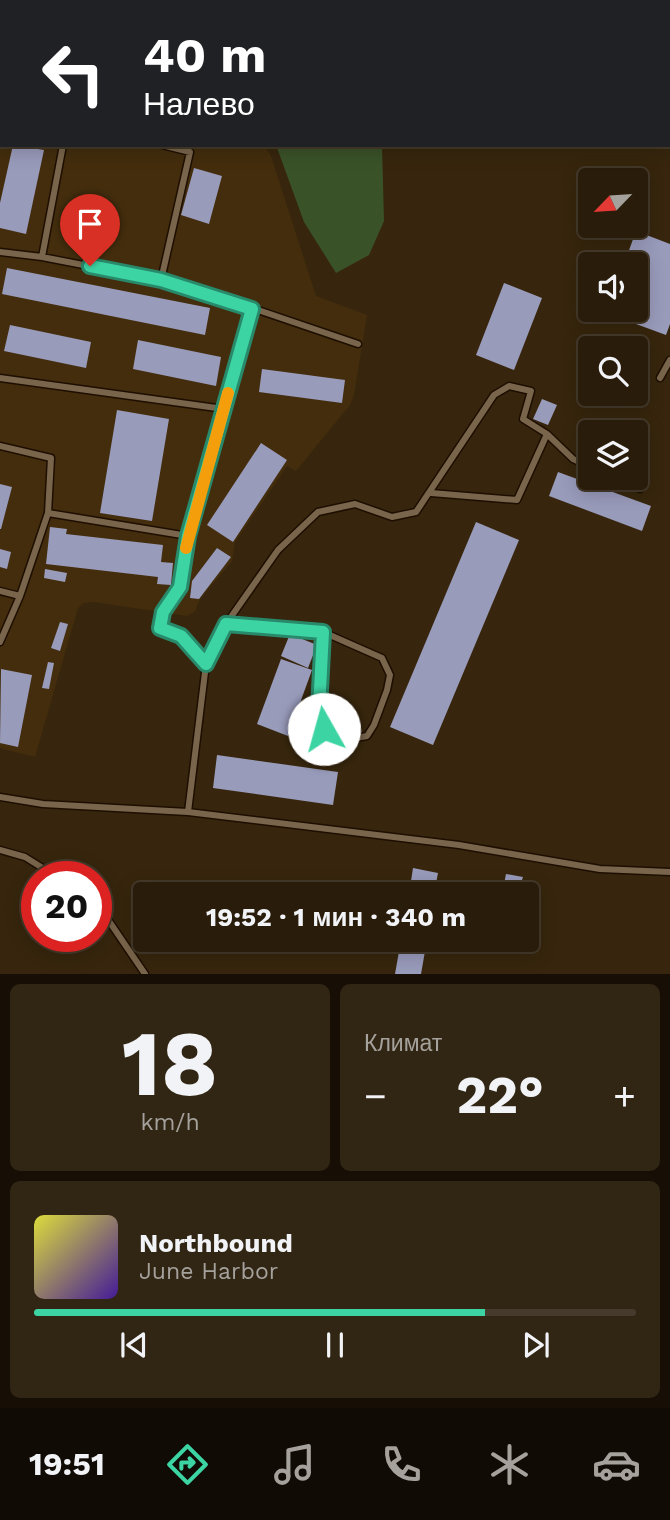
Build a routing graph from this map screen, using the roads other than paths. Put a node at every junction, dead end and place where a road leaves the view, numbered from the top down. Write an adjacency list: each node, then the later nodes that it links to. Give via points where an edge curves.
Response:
1 (63, 147): 4 (lane)
2 (170, 147): 5 (lane, via 190,152)
3 (0, 252): 4 (lane)
4 (42, 257): 5 (lane)
5 (161, 280): 6 (lane)
6 (252, 309): 7 (lane); 11 (lane)
7 (358, 344)
8 (670, 360): 10 (lane)
9 (0, 378): 11 (lane)
10 (660, 378)
11 (224, 409): 17 (lane)
12 (547, 434): 14 (lane); 15 (lane, via 517,500); 15 (lane, via 523,419 530,391 509,386 494,395)
13 (0, 446): 16 (lane, via 51,458)
14 (578, 461)
15 (431, 493): 20 (lane, via 416,512 392,517 355,504 318,512 278,550)
16 (48, 513): 17 (lane); 19 (lane)
17 (188, 536): 23 (lane, via 180,587 163,612 160,628 181,636)
18 (0, 591): 19 (lane)
19 (20, 596): 22 (lane)
20 (226, 624): 21 (lane); 23 (lane)
21 (323, 632): 21 (lane, via 319,709 324,729 350,740 367,736 380,712 390,674 382,658)
22 (0, 642)
23 (206, 664): 25 (lane)
24 (0, 797): 25 (lane, via 43,804)
25 (188, 812): 28 (lane, via 459,845 600,869)
26 (0, 850): 27 (lane)
27 (32, 861)
28 (670, 872)
29 (112, 926): 30 (lane)
30 (145, 974)

